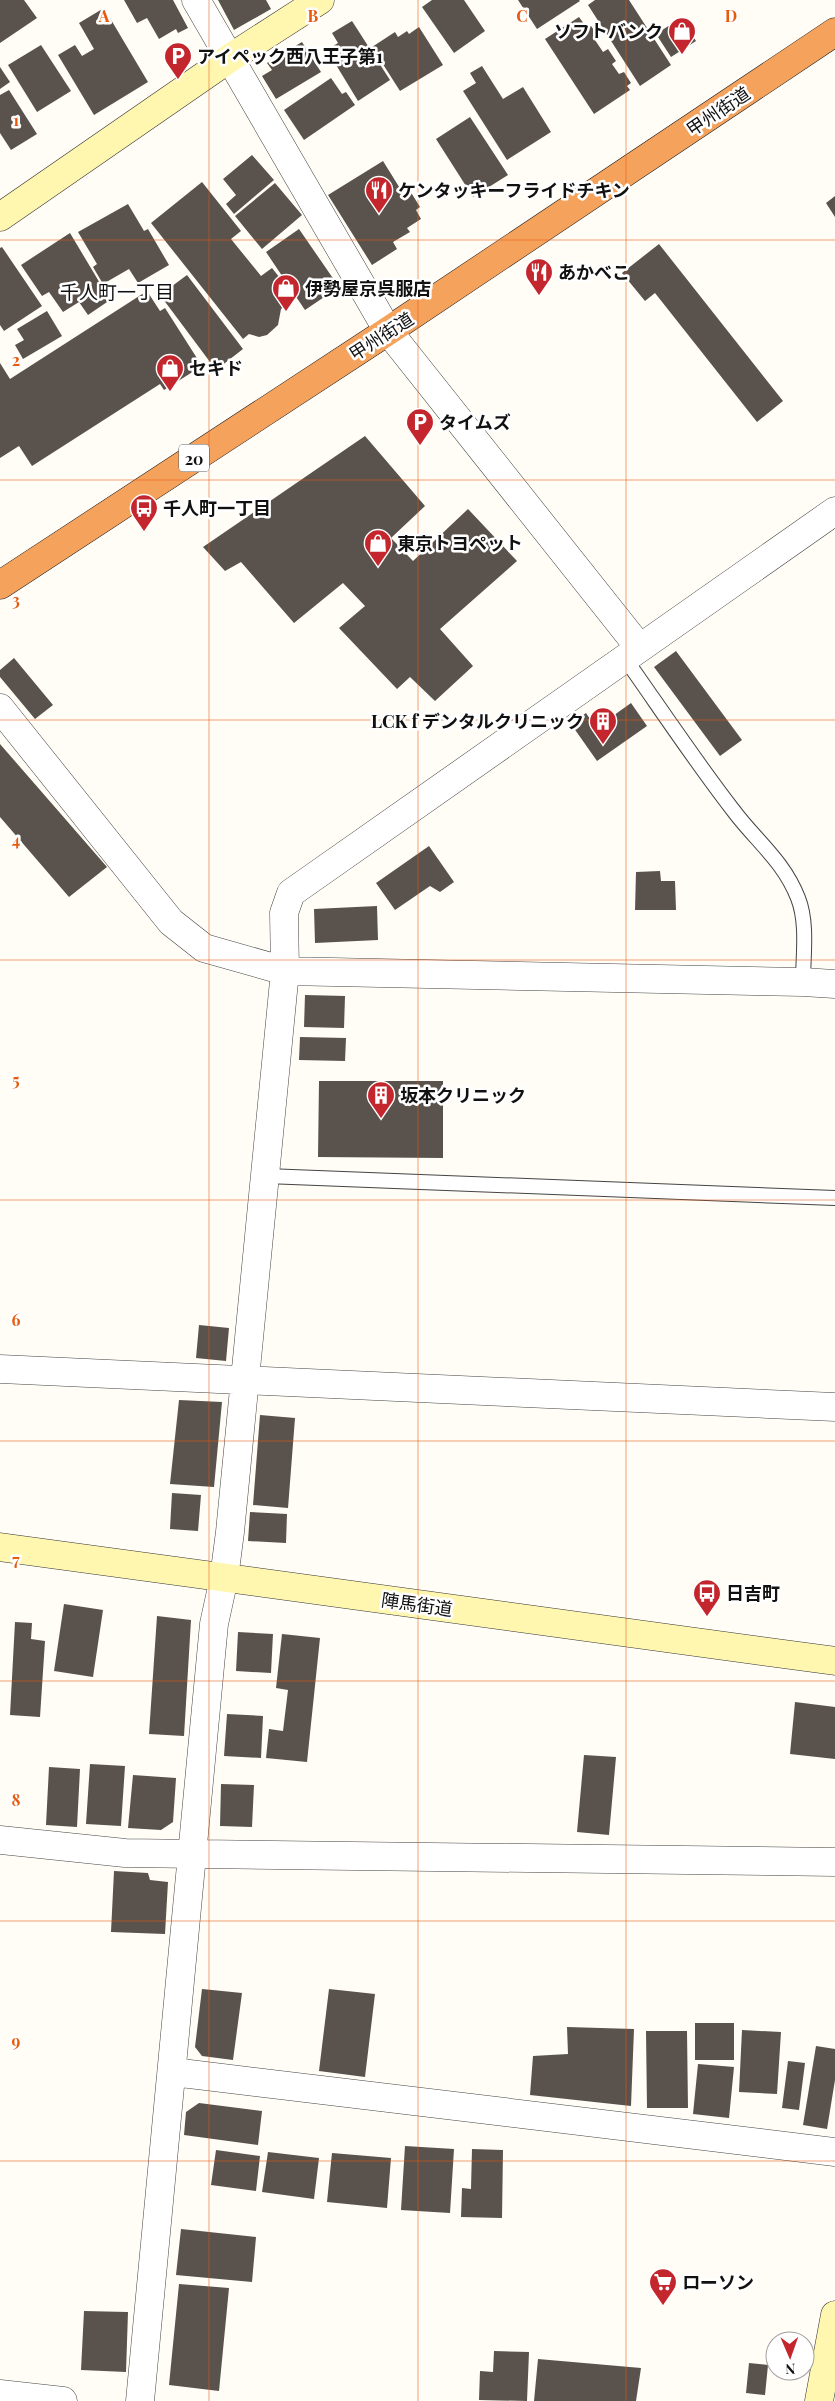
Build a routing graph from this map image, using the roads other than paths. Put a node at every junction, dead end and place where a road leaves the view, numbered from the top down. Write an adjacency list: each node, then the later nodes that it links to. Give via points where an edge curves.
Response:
1 (196, 0): 4 (street)
2 (320, 0): 4 (main road)
3 (835, 32): 6 (highway, 甲州街道 / 20)
4 (230, 58): 5 (main road); 6 (street)
5 (0, 217)
6 (388, 332): 8 (highway, 甲州街道 / 20); 9 (street)
7 (835, 511): 9 (street)
8 (0, 585)
9 (632, 652): 11 (street, via 291,893 284,913); 12 (lane, via 734,812 788,875 799,900 803,925)
10 (0, 708): 11 (street, via 171,922 204,948)
11 (285, 971): 12 (street); 14 (street)
12 (803, 982): 13 (street)
13 (835, 984)
14 (266, 1176): 15 (lane); 17 (street)
15 (835, 1198)
16 (0, 1370): 17 (street)
17 (244, 1380): 18 (street); 20 (street)
18 (835, 1407)
19 (0, 1547): 20 (main road, 陣馬街道)
20 (224, 1578): 21 (main road, 陣馬街道); 23 (street, via 214,1624)
21 (835, 1661)
22 (0, 1840): 23 (street, via 126,1853)
23 (192, 1853): 24 (street, via 226,1856); 25 (street)
24 (835, 1862)
25 (173, 2072): 26 (street); 30 (street)
26 (835, 2152)
27 (835, 2315): 31 (main road)
28 (0, 2394): 29 (street)
29 (63, 2401)
30 (140, 2401)
31 (819, 2401)

